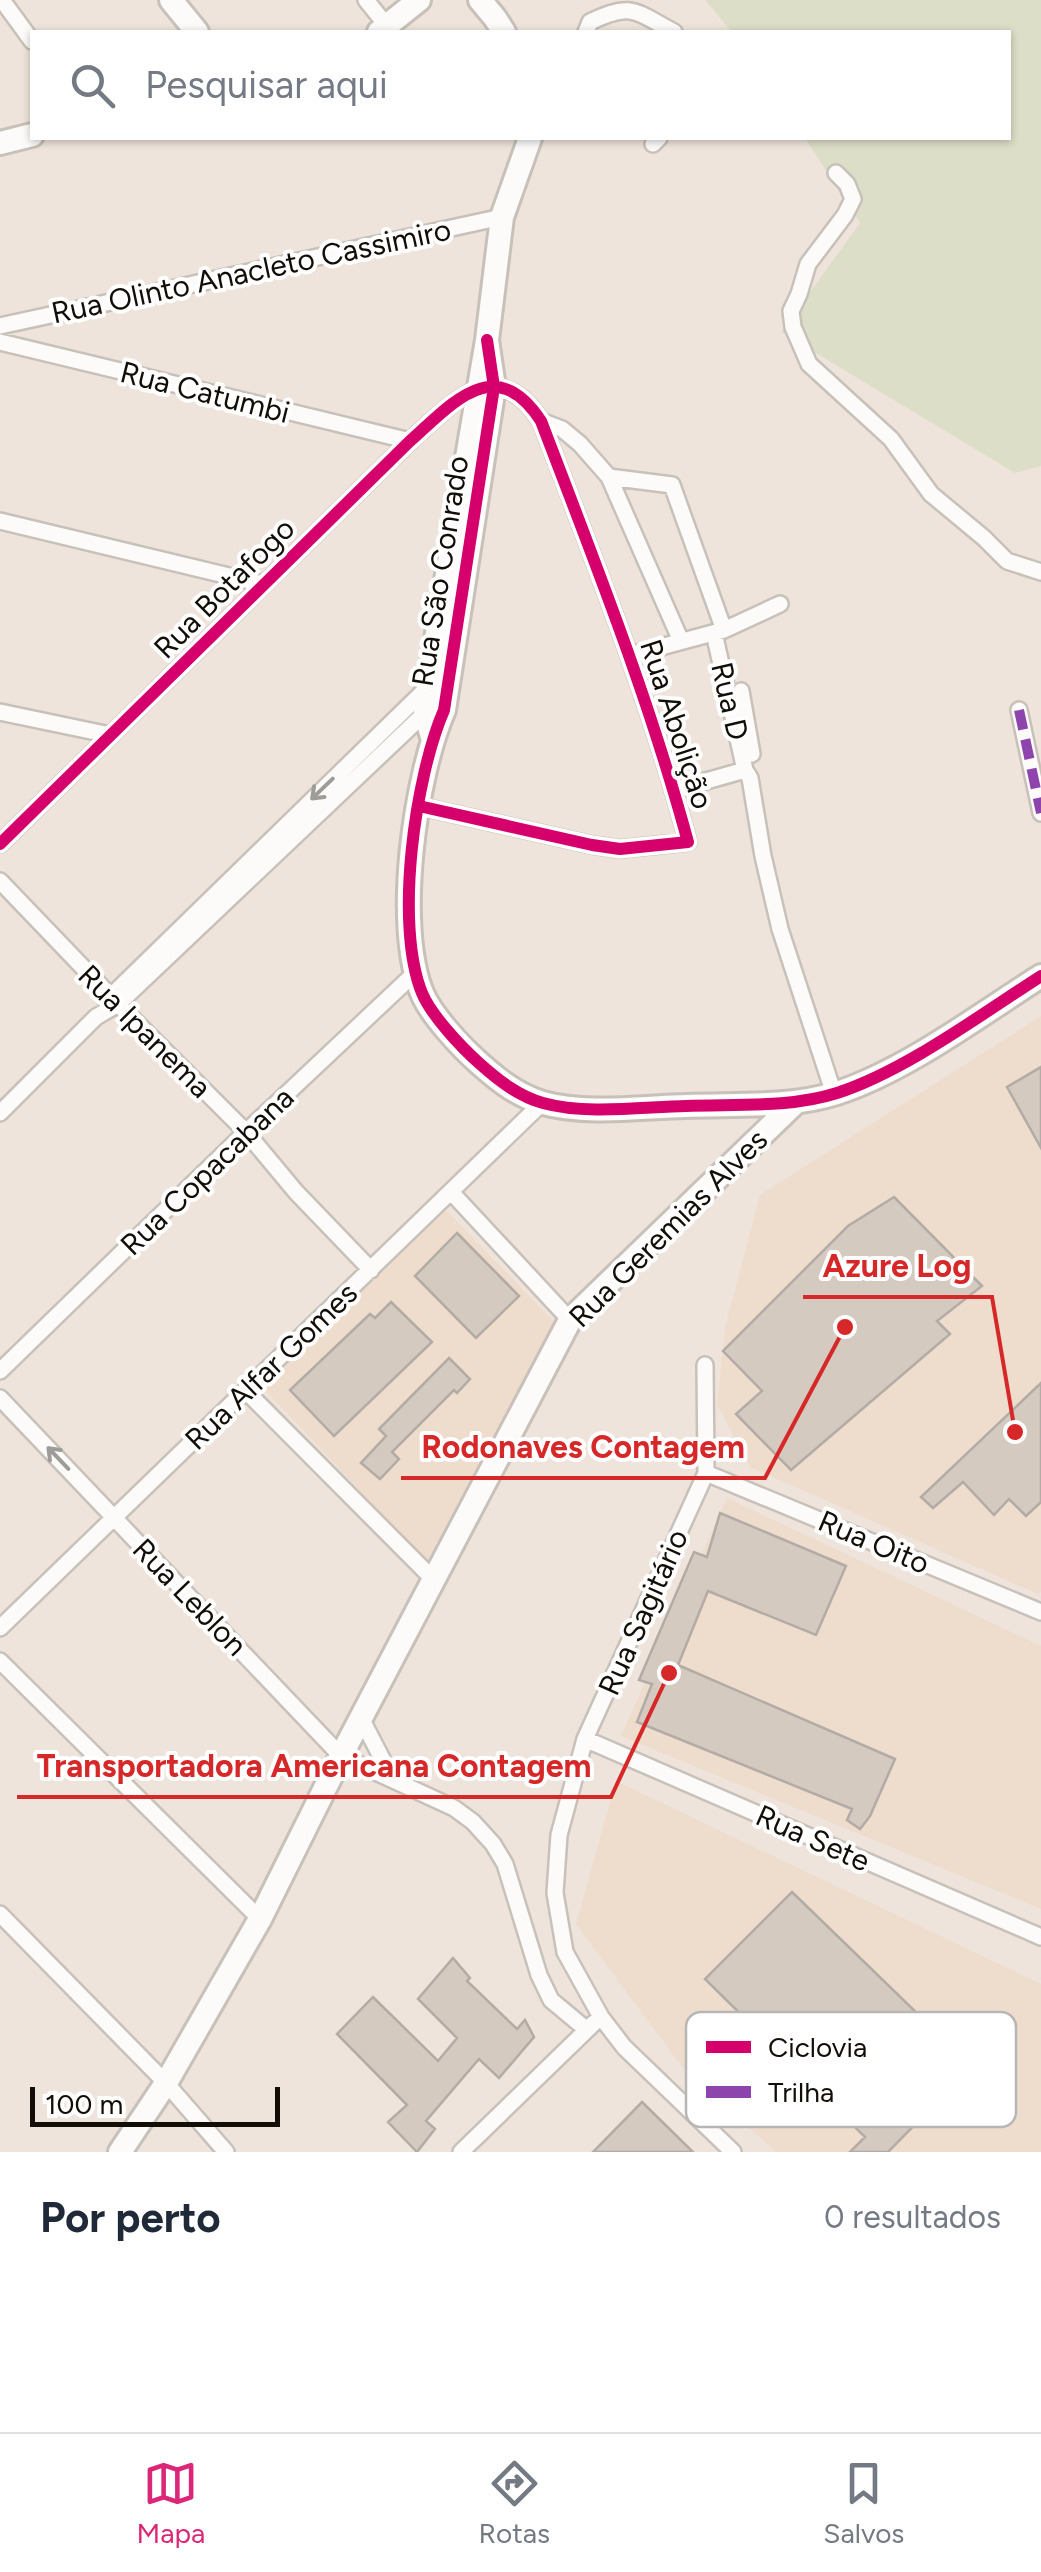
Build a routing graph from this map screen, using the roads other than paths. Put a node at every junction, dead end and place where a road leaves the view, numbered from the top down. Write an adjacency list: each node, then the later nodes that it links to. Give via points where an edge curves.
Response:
1 (2, 0): 12 (street)
2 (171, 0): 9 (street)
3 (366, 0): 8 (street)
4 (419, 0): 8 (street)
5 (480, 0): 10 (street)
6 (593, 0): 7 (street)
7 (588, 27): 11 (street, via 612,12 631,10)
8 (383, 29)
9 (195, 30)
10 (503, 30)
11 (670, 30)
12 (30, 38)
13 (30, 136): 15 (street)
14 (529, 140): 17 (street, Rua São Conrado)
15 (0, 143)
16 (836, 173): 25 (street, via 853,199 808,264 791,312 808,364 891,439 931,494 1007,561)
17 (502, 217): 18 (street, Rua Olinto Anacleto Cassimiro); 20 (street, Rua São Conrado)
18 (0, 326)
19 (0, 342): 22 (street, Rua Catumbi)
20 (486, 387): 21 (street, Rua Abolição, via 521,398); 22 (street, Rua Botafogo, via 461,396); 32 (street, Rua São Conrado)
21 (541, 421): 23 (street, Rua Abolição, via 580,444); 30 (street, Rua Abolição)
22 (410, 441): 26 (street, Rua Botafogo)
23 (609, 476): 28 (street, via 672,485); 29 (street, Rua Abolição)
24 (0, 522): 26 (street)
25 (1041, 572)
26 (262, 584): 35 (street, Rua Botafogo)
27 (780, 604): 28 (street)
28 (719, 632): 29 (street); 37 (street, Rua D)
29 (681, 640): 30 (street)
30 (631, 656): 38 (street, Rua Abolição)
31 (742, 690): 37 (street, Rua Abolição, via 753,764)
32 (436, 699): 36 (street); 36 (street); 39 (street, Rua São Conrado)
33 (1019, 710): 40 (street)
34 (0, 712): 35 (street)
35 (110, 736): 41 (street, Rua Botafogo)
36 (364, 760): 45 (street)
37 (748, 774): 38 (street, Rua Abolição); 46 (street, Rua Abolição, via 780,929)
38 (674, 790): 39 (street, Rua Abolição, via 688,842 620,849)
39 (419, 806): 43 (street, Rua São Conrado, via 408,876)
40 (1041, 813)
41 (0, 844)
42 (0, 881): 45 (street, Rua Ipanema)
43 (416, 972): 48 (street, Rua São Conrado, via 424,997 462,1048 505,1086); 50 (street, Rua Copacabana)
44 (1041, 976): 46 (street, Rua São Conrado, via 902,1063)
45 (114, 1000): 49 (street); 50 (street, Rua Ipanema)
46 (834, 1094): 47 (street, Rua São Conrado)
47 (796, 1102): 48 (street, Rua São Conrado, via 590,1109); 53 (street, Rua Geremias Alves)
48 (542, 1103): 51 (street, Rua Alfar Gomes)
49 (0, 1113)
50 (246, 1132): 52 (street, Rua Ipanema); 55 (street, Rua Copacabana)
51 (452, 1193): 52 (street, Rua Alfar Gomes); 53 (street)
52 (371, 1270): 56 (street, Rua Alfar Gomes)
53 (570, 1320): 60 (street, Rua Geremias Alves)
54 (705, 1365): 58 (street, Rua Sagitário)
55 (0, 1371)
56 (245, 1390): 59 (street, Rua Alfar Gomes); 60 (street)
57 (0, 1398): 59 (street, Rua Leblon, one-way to 57)
58 (706, 1473): 61 (street, Rua Oito); 65 (street, Rua Sagitário)
59 (115, 1518): 62 (street, Rua Alfar Gomes); 66 (street, Rua Leblon)
60 (433, 1579): 64 (street, Rua Geremias Alves)
61 (1041, 1612)
62 (0, 1628)
63 (0, 1661): 69 (street)
64 (362, 1718): 66 (street, Rua Geremias Alves); 67 (street)
65 (586, 1739): 70 (street, Rua Sete); 71 (street, Rua Sagitário, via 559,1834 555,1893 565,1952)
66 (341, 1756): 67 (street, Rua Leblon); 69 (street, Rua Geremias Alves)
67 (392, 1778): 72 (street, Rua Leblon, via 454,1808 493,1844 551,2000)
68 (0, 1914): 73 (street)
69 (260, 1919): 73 (street, Rua Geremias Alves)
70 (1041, 1937)
71 (601, 2016): 72 (street); 74 (street, Rua Sagitário)
72 (587, 2030): 76 (street)
73 (166, 2083): 77 (street, Rua Geremias Alves); 78 (street)
74 (686, 2107)
75 (707, 2127): 79 (street, Rua Sagitário)
76 (464, 2151)
77 (120, 2152)
78 (226, 2152)
79 (733, 2152)

